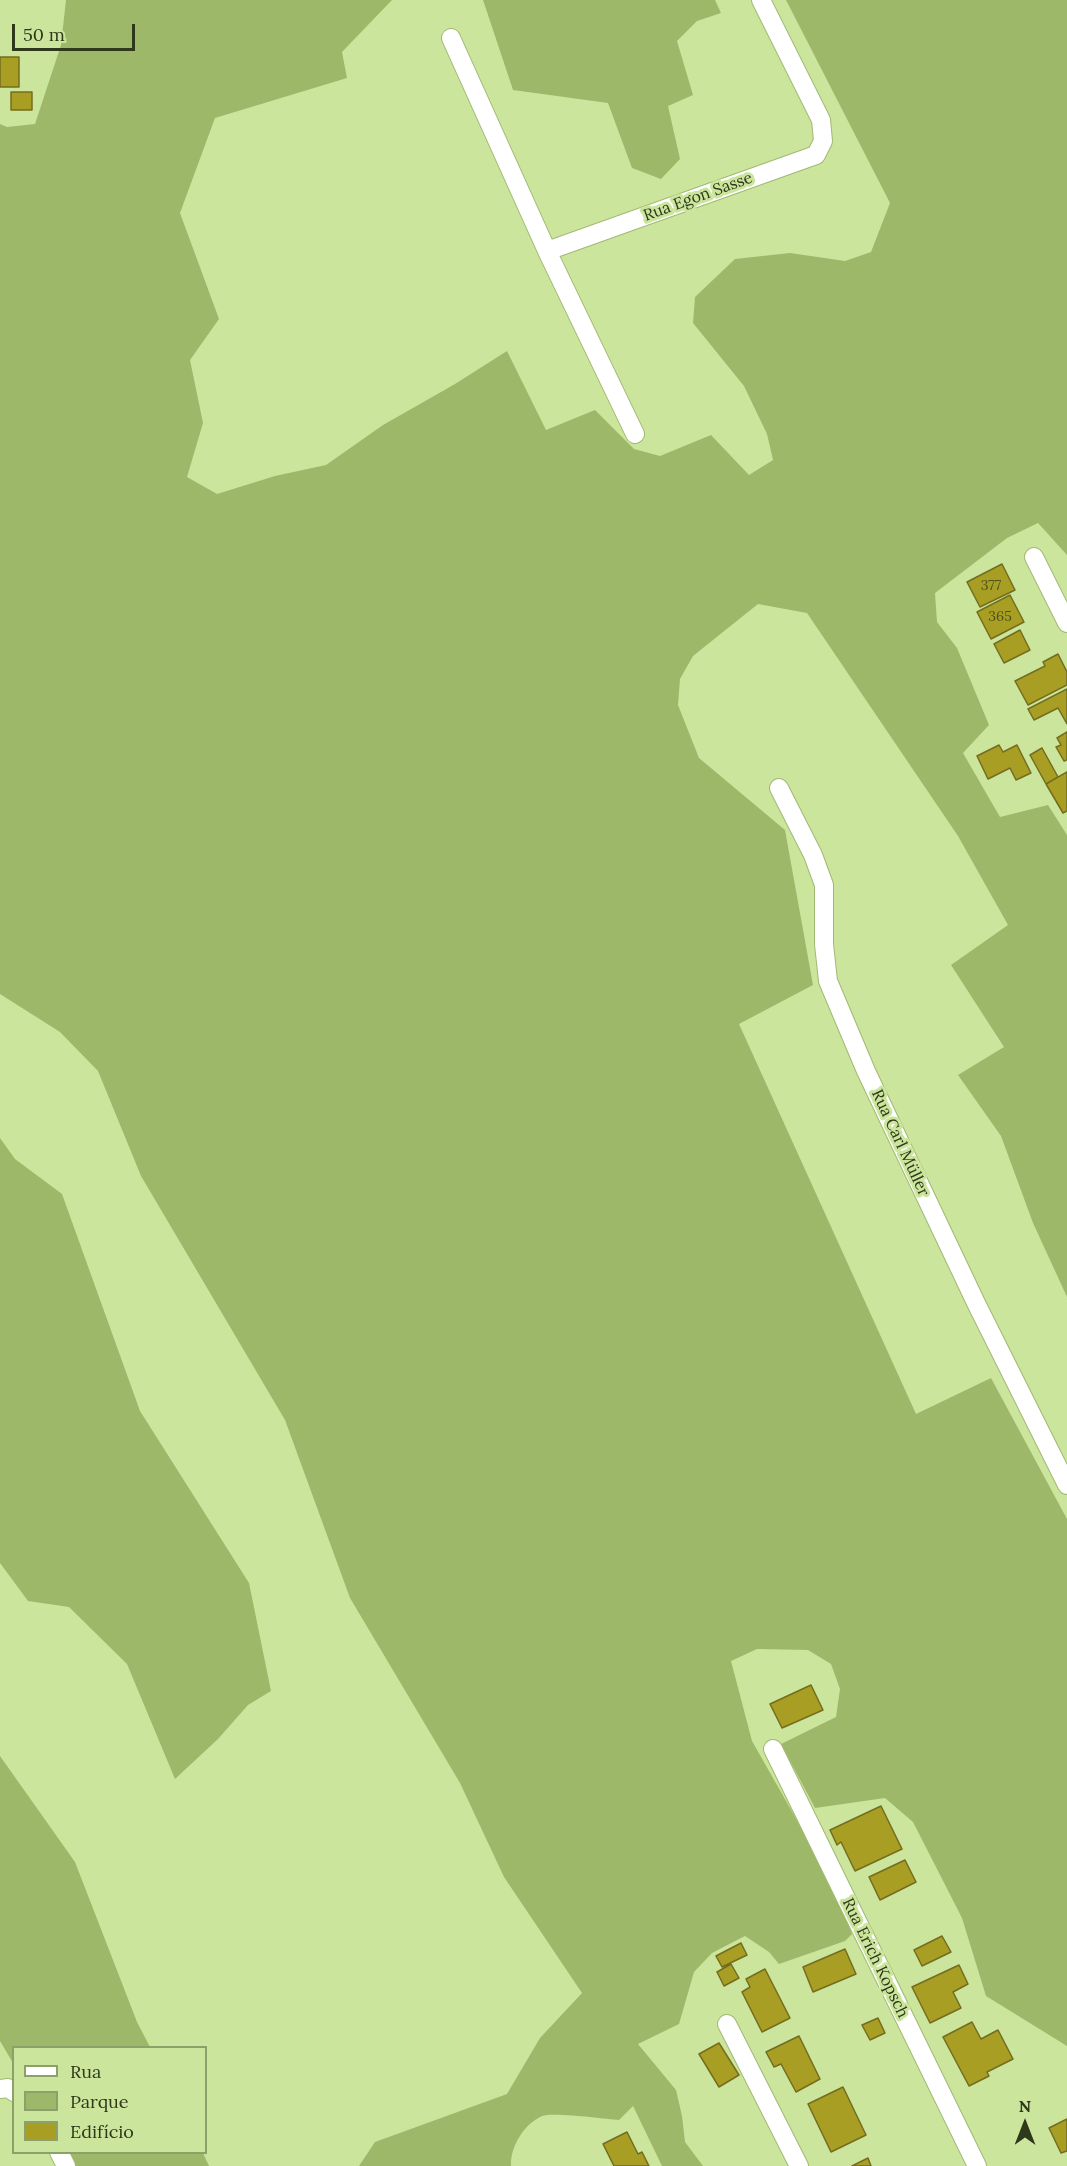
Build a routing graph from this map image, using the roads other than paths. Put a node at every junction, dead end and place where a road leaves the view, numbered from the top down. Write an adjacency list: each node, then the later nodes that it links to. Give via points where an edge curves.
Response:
1 (760, 0): 3 (street, Rua Egon Sasse, via 821,120 823,141 816,155)
2 (451, 38): 3 (street)
3 (547, 251): 4 (street)
4 (635, 434)
5 (1034, 557): 6 (street)
6 (1067, 623)
7 (779, 788): 8 (street, Rua Carl Müller, via 824,885 828,981 966,1282)
8 (1067, 1485)
9 (773, 1749): 12 (street, Rua Erich Kopsch)
10 (727, 2024): 11 (street)
11 (799, 2166)
12 (977, 2166)

